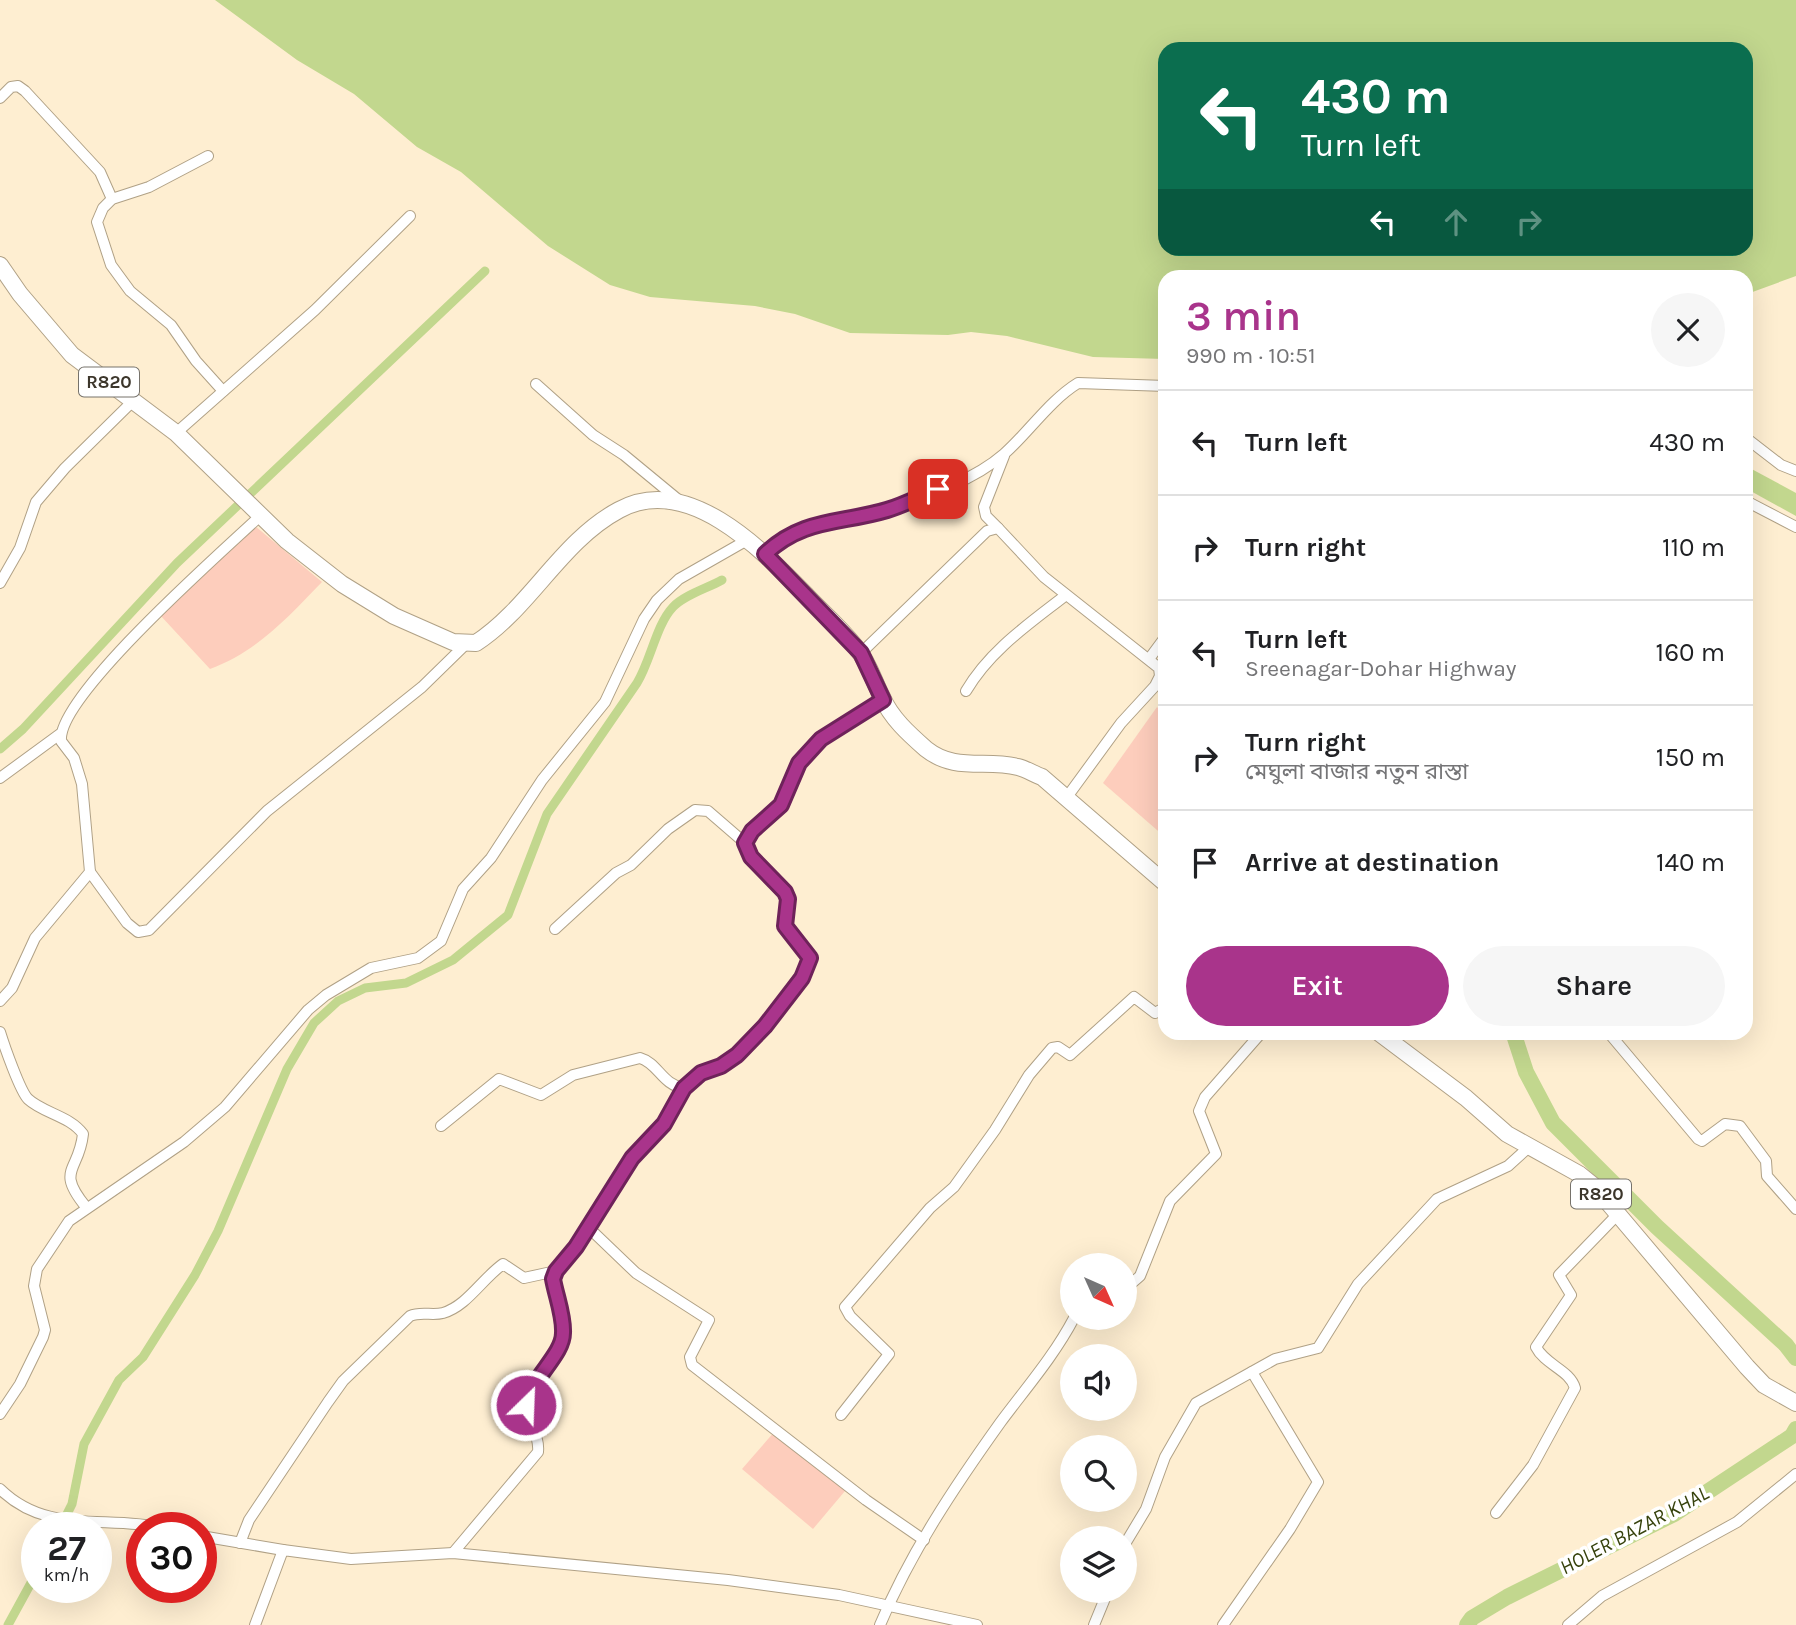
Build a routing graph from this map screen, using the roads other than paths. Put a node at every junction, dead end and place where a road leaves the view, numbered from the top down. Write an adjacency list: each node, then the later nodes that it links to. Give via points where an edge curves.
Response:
1 (0, 98): 3 (street, via 11,87 24,91 100,172)
2 (208, 156): 3 (street, via 149,187)
3 (112, 199): 8 (street, via 97,222 111,265 130,291 172,325)
4 (410, 216): 8 (street, via 316,310)
5 (0, 265): 9 (main road, R820, via 72,355)
6 (536, 383): 15 (street, via 593,435)
7 (1158, 386): 12 (street, via 1078,383)
8 (223, 391): 10 (street)
9 (132, 402): 10 (main road, R820); 21 (street, via 36,502 20,548)
10 (176, 433): 16 (main road, R820)
11 (1753, 444): 13 (street, via 1781,466)
12 (1006, 453): 18 (street, via 984,507); 20 (street, via 960,482 888,510 813,524 783,537)
13 (1796, 471)
14 (1753, 505): 17 (street)
15 (685, 506): 19 (main road); 23 (main road, via 649,499 619,509 568,552 488,635)
16 (257, 514): 23 (main road, R820, via 342,584 394,616); 31 (street, via 129,642 82,698)
17 (1796, 527)
18 (998, 528): 22 (street); 25 (street, via 987,531)
19 (749, 539): 20 (main road); 47 (street, via 680,579 657,600 605,702 542,780 491,858 463,889 441,941 418,958 371,968 326,995 225,1107 184,1142)
20 (765, 554): 25 (main road)
21 (0, 583)
22 (1066, 595): 26 (street); 29 (street, via 995,652)
23 (464, 645): 35 (street, via 422,687 267,811 149,930 138,932 127,923)
24 (1158, 647): 26 (street)
25 (861, 653): 30 (main road)
26 (1149, 659): 27 (street)
27 (1158, 667)
28 (1158, 679): 33 (street)
29 (966, 691)
30 (883, 700): 33 (main road, via 912,736 945,761 1018,767 1042,777); 34 (street, via 821,739 799,763 781,805)
31 (60, 734): 32 (street); 35 (street, via 82,785)
32 (0, 778)
33 (1067, 797): 36 (main road)
34 (745, 843): 37 (street, via 708,811 695,810 667,829 631,865 615,873); 44 (street, via 751,857 785,892 785,926 810,958 802,978 737,1055 701,1073)
35 (90, 872): 38 (street, via 35,938 12,988)
36 (1158, 877)
37 (555, 929)
38 (0, 1001)
39 (1158, 1012): 57 (street, via 1134,997 1070,1055 1052,1048 954,1187 930,1208 845,1307 889,1354)
40 (0, 1032): 47 (street, via 28,1100 83,1134 69,1176 72,1190)
41 (1255, 1040): 52 (street, via 1205,1097 1199,1111 1216,1154 1170,1202)
42 (1389, 1040): 46 (main road, R820)
43 (1615, 1040): 48 (street, via 1698,1139 1702,1141 1726,1124 1740,1126 1766,1161 1767,1176)
44 (684, 1088): 45 (street, via 664,1080 640,1058 573,1075 541,1095 499,1079); 50 (street, via 664,1124 632,1158)
45 (441, 1126)
46 (1529, 1147): 49 (main road, R820, via 1579,1174); 54 (street, via 1508,1166 1437,1199 1358,1283 1318,1349 1275,1359)
47 (86, 1207): 56 (street, via 69,1221 37,1269 34,1286 45,1330)
48 (1796, 1209)
49 (1618, 1214): 55 (main road, R820, via 1747,1367); 60 (street, via 1559,1275 1571,1295 1536,1347 1573,1380 1575,1388 1532,1465)
50 (589, 1228): 51 (street); 64 (street, via 636,1273 709,1320 690,1357 692,1365)
51 (556, 1271): 65 (street, via 524,1278 503,1264 465,1301 442,1313 410,1316 328,1402 249,1520); 67 (street, via 553,1279 564,1331 562,1342 528,1390 526,1405 527,1420 538,1436 538,1452)
52 (1138, 1278)
53 (1066, 1330): 64 (street, via 971,1463)
54 (1252, 1372): 62 (street, via 1196,1403 1165,1457); 74 (street, via 1318,1482)
55 (1791, 1401)
56 (0, 1414)
57 (841, 1415)
58 (1796, 1474): 75 (street, via 1737,1522 1602,1596)
59 (0, 1489): 61 (street, via 21,1508 53,1520)
60 (1496, 1513)
61 (126, 1524)
62 (1136, 1526)
63 (217, 1539): 65 (street)
64 (924, 1540): 69 (street)
65 (240, 1543): 66 (street)
66 (283, 1550): 67 (street, via 351,1559); 70 (street)
67 (453, 1553): 69 (street, via 728,1580)
68 (1103, 1603): 73 (street)
69 (889, 1604): 71 (street); 72 (street)
70 (255, 1625)
71 (880, 1625)
72 (976, 1625)
73 (1094, 1625)
74 (1223, 1625)
75 (1568, 1625)

